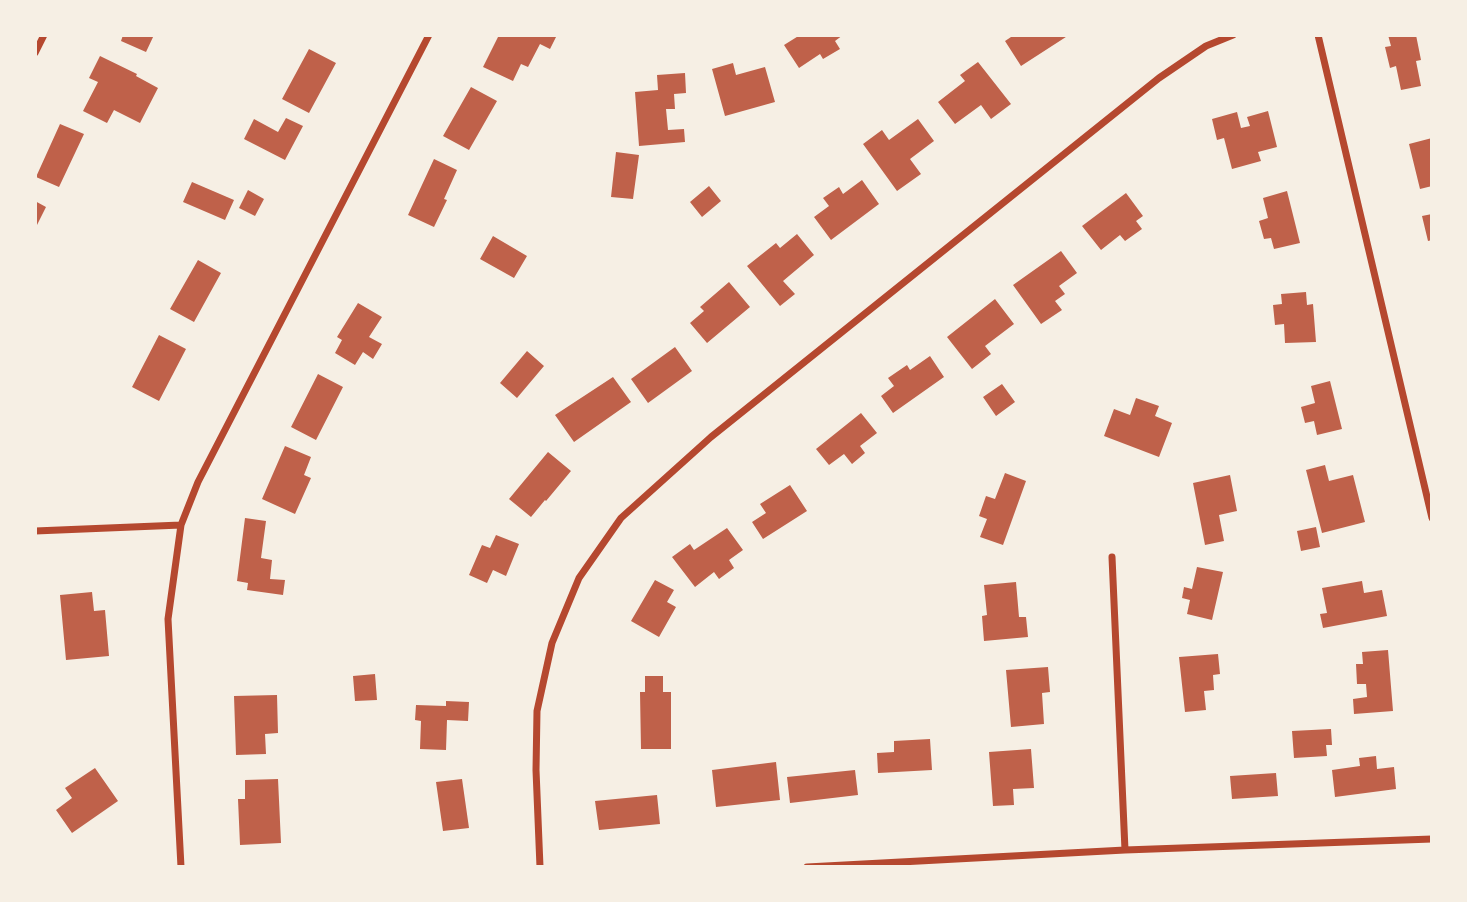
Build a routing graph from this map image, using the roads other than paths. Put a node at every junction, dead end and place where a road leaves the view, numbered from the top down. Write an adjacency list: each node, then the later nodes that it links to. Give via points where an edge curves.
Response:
1 (44, 35): 5 (street)
2 (429, 35): 7 (street, via 198,482)
3 (1233, 35): 13 (street, via 1206,46 1159,78 711,437 621,518 579,579 552,643 537,711)
4 (1318, 35): 6 (street)
5 (35, 53)
6 (1432, 518)
7 (181, 526): 8 (street); 12 (street, via 168,619)
8 (35, 531)
9 (1112, 557): 11 (street)
10 (1432, 839): 11 (street)
11 (1125, 850): 14 (street)
12 (181, 867)
13 (540, 867)
14 (807, 867)

